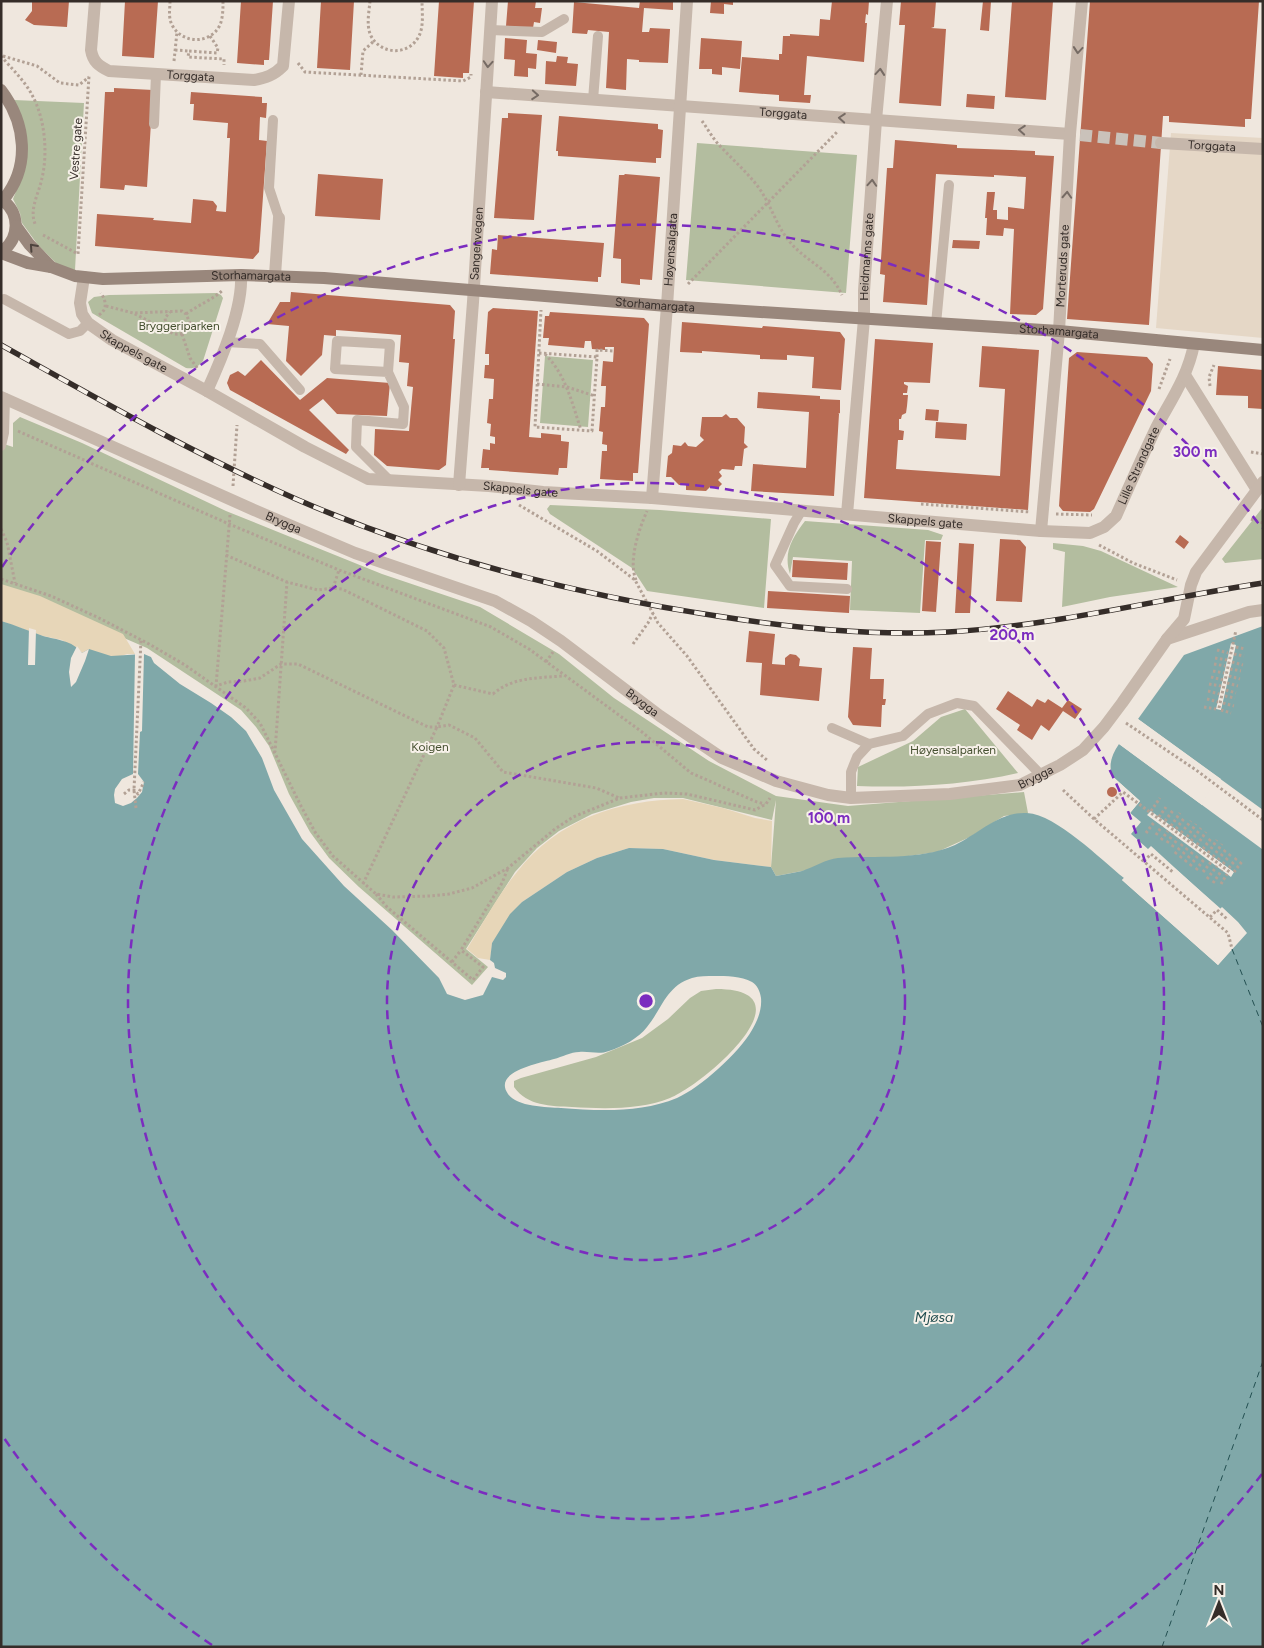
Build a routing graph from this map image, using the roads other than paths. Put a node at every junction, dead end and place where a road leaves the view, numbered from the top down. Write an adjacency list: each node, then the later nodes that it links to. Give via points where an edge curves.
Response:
1 (95, 1): 10 (street, Torggata, via 91,50 97,64 109,71)
2 (288, 1): 10 (street, Torggata, via 283,66 275,74 254,80)
3 (492, 1): 8 (street, Sangenvegen)
4 (687, 1): 14 (street, Høyensalgata)
5 (886, 1): 16 (street, Heidmanns gate, one-way to 5)
6 (1082, 1): 18 (street, Morteruds gate, one-way to 18)
7 (564, 20): 8 (lane, via 542,32)
8 (490, 30): 12 (street, Sangenvegen, one-way to 12)
9 (598, 36): 13 (lane)
10 (156, 74): 17 (lane)
11 (1, 90): 22 (main road, via 20,123 22,143 16,180)
12 (486, 92): 13 (street, Torggata, one-way to 13); 30 (street, Sangenvegen)
13 (593, 100): 14 (street, Torggata)
14 (685, 106): 16 (street, Torggata, one-way to 14); 32 (street, Høyensalgata)
15 (273, 120): 23 (lane, via 269,188)
16 (876, 120): 18 (street, Torggata, one-way to 16); 33 (street, Heidmanns gate, one-way to 16)
17 (154, 124)
18 (1075, 134): 36 (street, Morteruds gate, one-way to 18)
19 (1161, 143): 20 (street, Torggata)
20 (1263, 149)
21 (949, 186): 35 (lane)
22 (2, 200): 24 (main road, Storhamargata, via 13,212)
23 (279, 218): 28 (street)
24 (16, 226): 25 (main road, via 12,241); 26 (main road, Storhamargata, one-way to 24)
25 (1, 252): 26 (main road, Storhamargata, via 28,263)
26 (51, 267): 29 (main road, Storhamargata)
27 (241, 275): 28 (main road, Storhamargata); 29 (main road, Storhamargata); 37 (street, via 242,289)
28 (275, 275): 30 (main road, Storhamargata)
29 (84, 277): 34 (street, Skappels gate, via 80,307 83,317)
30 (474, 290): 32 (main road, Storhamargata); 47 (street, Sangenvegen)
31 (4, 299): 34 (lane, via 69,334)
32 (667, 306): 33 (main road, Storhamargata); 49 (street, Høyensalgata)
33 (864, 319): 35 (main road, Storhamargata); 51 (street, Heidmanns gate)
34 (95, 322): 43 (street, Skappels gate, via 112,340)
35 (936, 324): 36 (main road, Storhamargata)
36 (1059, 331): 38 (main road, Storhamargata); 52 (street, Morteruds gate)
37 (227, 342): 42 (lane, via 260,344); 43 (street)
38 (1194, 344): 39 (main road, Storhamargata); 41 (street, Lille Strandgate)
39 (1261, 350)
40 (388, 372): 40 (lane, via 335,368 337,340 390,344); 46 (lane, via 404,407 403,424 357,420 356,447)
41 (1185, 375): 48 (street); 52 (street, Lille Strandgate, via 1156,428 1116,516 1104,527 1090,532)
42 (300, 390)
43 (207, 391): 46 (street, Skappels gate, via 305,447 368,478)
44 (3, 397): 45 (lane); 59 (street, Brygga, via 355,553 495,601 561,640 632,696 722,758 776,781)
45 (1, 446)
46 (389, 480): 47 (street, Skappels gate)
47 (459, 485): 49 (street, Skappels gate)
48 (1260, 486): 55 (street, Brygga, via 1196,572 1184,619)
49 (652, 498): 50 (street, Skappels gate)
50 (802, 510): 51 (street, Skappels gate); 53 (lane, via 775,565 790,586)
51 (847, 514): 52 (street, Skappels gate)
52 (1041, 531)
53 (847, 589)
54 (1263, 610): 55 (street)
55 (1167, 639): 58 (street, Brygga, via 1104,728 1083,750)
56 (832, 728): 57 (lane)
57 (869, 744): 58 (lane, via 903,736 928,714 957,703 974,706); 59 (lane, via 857,758 851,772)
58 (1041, 775): 59 (street, Brygga, via 1020,786 959,793)
59 (851, 798)

